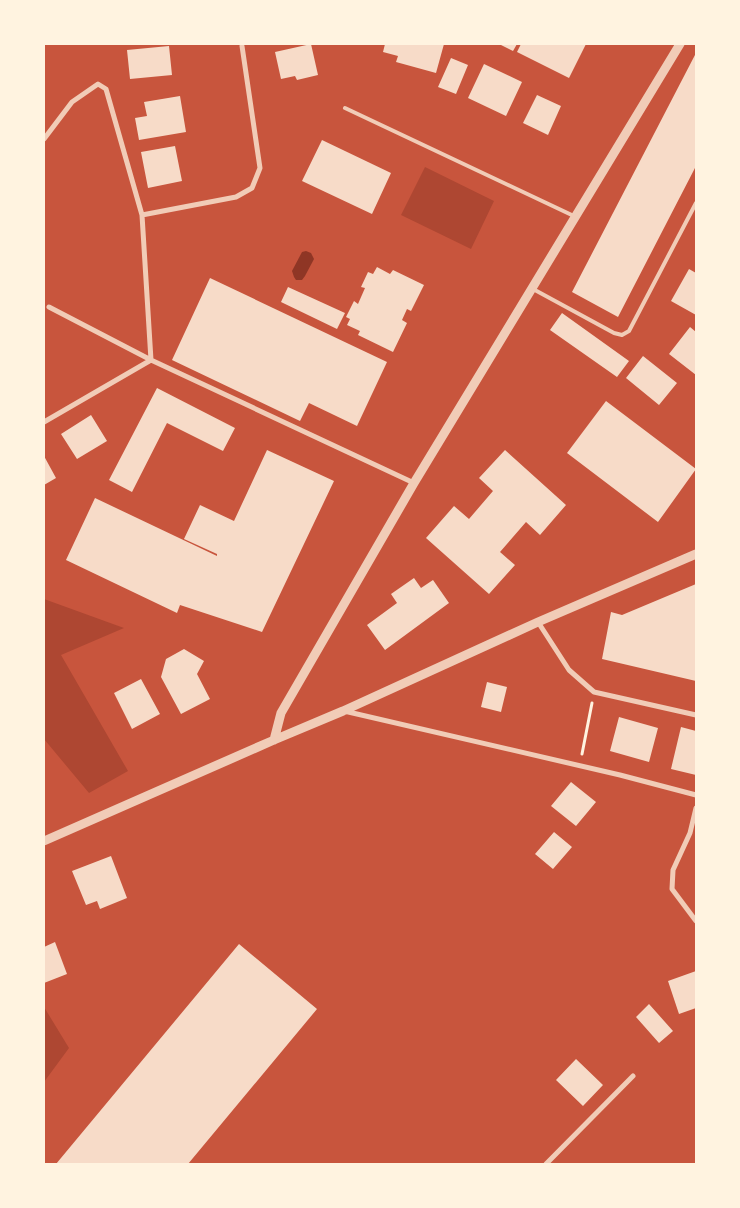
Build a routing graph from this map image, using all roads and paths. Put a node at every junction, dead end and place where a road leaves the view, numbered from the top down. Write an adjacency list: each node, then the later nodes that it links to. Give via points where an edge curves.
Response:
1 (680, 44): 7 (street)
2 (242, 46): 6 (street, via 260,168 252,188 236,197)
3 (345, 108): 7 (lane)
4 (44, 139): 6 (street, via 72,102 98,84 106,89)
5 (696, 203): 8 (lane, via 629,331 622,335)
6 (142, 215): 10 (street)
7 (576, 217): 8 (street)
8 (533, 289): 12 (street)
9 (49, 307): 10 (street)
10 (151, 360): 11 (street); 12 (street)
11 (44, 422)
12 (414, 483): 18 (street, via 281,713)
13 (696, 554): 14 (street)
14 (538, 622): 15 (street, via 569,670); 16 (street)
15 (594, 692): 17 (street); 19 (path)
16 (343, 711): 18 (street); 19 (street)
17 (696, 716)
18 (274, 740): 22 (street)
19 (579, 766): 20 (street)
20 (696, 795)
21 (696, 808): 23 (street, via 690,833 673,870 672,890)
22 (44, 841)
23 (696, 921)
24 (633, 1076): 25 (street)
25 (546, 1164)

